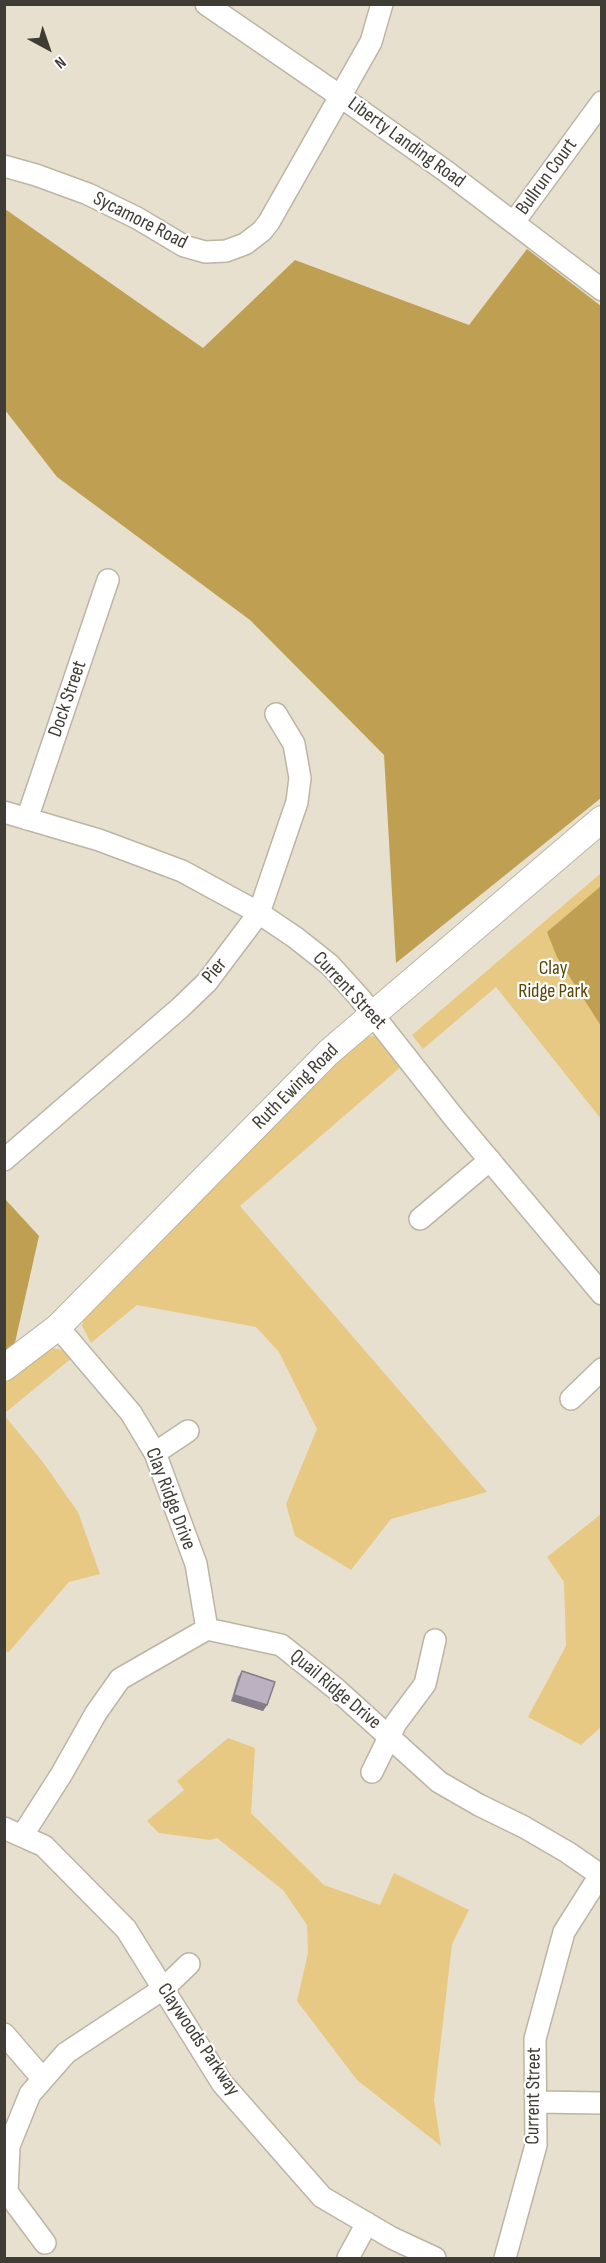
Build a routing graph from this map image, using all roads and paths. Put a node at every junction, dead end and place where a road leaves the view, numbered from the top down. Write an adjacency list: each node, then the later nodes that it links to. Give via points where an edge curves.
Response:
1 (206, 4): 3 (street, Liberty Landing Road)
2 (382, 4): 3 (street, Sycamore Road, via 371,42)
3 (340, 96): 5 (street, Sycamore Road, via 269,222 245,244 226,251 205,252 184,246 88,194); 6 (street, Liberty Landing Road)
4 (602, 102): 6 (street, Bullrun Court)
5 (4, 166)
6 (514, 222): 7 (street, Liberty Landing Road)
7 (602, 290)
8 (108, 579): 11 (street, Dock Street)
9 (276, 714): 13 (street, Pier, via 294,744 300,778 297,802)
10 (4, 812): 11 (street, Current Street)
11 (27, 819): 13 (street, Current Street, via 141,854 182,871)
12 (602, 819): 14 (street, Ruth Ewing Road)
13 (259, 913): 14 (street, Current Street, via 330,965); 15 (street, Pier, via 207,982)
14 (373, 1014): 16 (street, Current Street); 19 (street, Ruth Ewing Road, via 313,1067)
15 (4, 1160)
16 (490, 1160): 17 (street); 18 (street, Current Street)
17 (420, 1219)
18 (602, 1294)
19 (58, 1327): 20 (street, Ruth Ewing Road); 24 (street, Clay Ridge Drive, via 131,1413)
20 (4, 1368)
21 (602, 1370): 22 (street)
22 (571, 1399)
23 (188, 1431): 24 (street)
24 (155, 1453): 25 (street, Clay Ridge Drive, via 195,1563)
25 (207, 1629): 27 (street, Quail Ridge Drive, via 281,1645); 29 (street, via 120,1679 61,1775)
26 (435, 1640): 27 (street, via 425,1684)
27 (389, 1736): 28 (street); 30 (street, Quail Ridge Drive, via 439,1782)
28 (372, 1772)
29 (13, 1832): 32 (street, Claywoods Parkway, via 44,1846 126,1929)
30 (600, 1873): 35 (street, Current Street, via 564,1932 535,2039)
31 (189, 1964): 32 (street)
32 (163, 1989): 34 (street, via 66,2053); 37 (street, Claywoods Parkway, via 222,2083 322,2197)
33 (4, 2034): 34 (street)
34 (43, 2079): 38 (street, via 30,2094 9,2146 7,2192)
35 (536, 2102): 36 (street); 41 (street, Current Street, via 536,2145)
36 (602, 2103)
37 (367, 2223): 39 (street); 40 (street, Claywoods Parkway)
38 (45, 2242)
39 (348, 2259)
40 (435, 2259)
41 (505, 2259)

